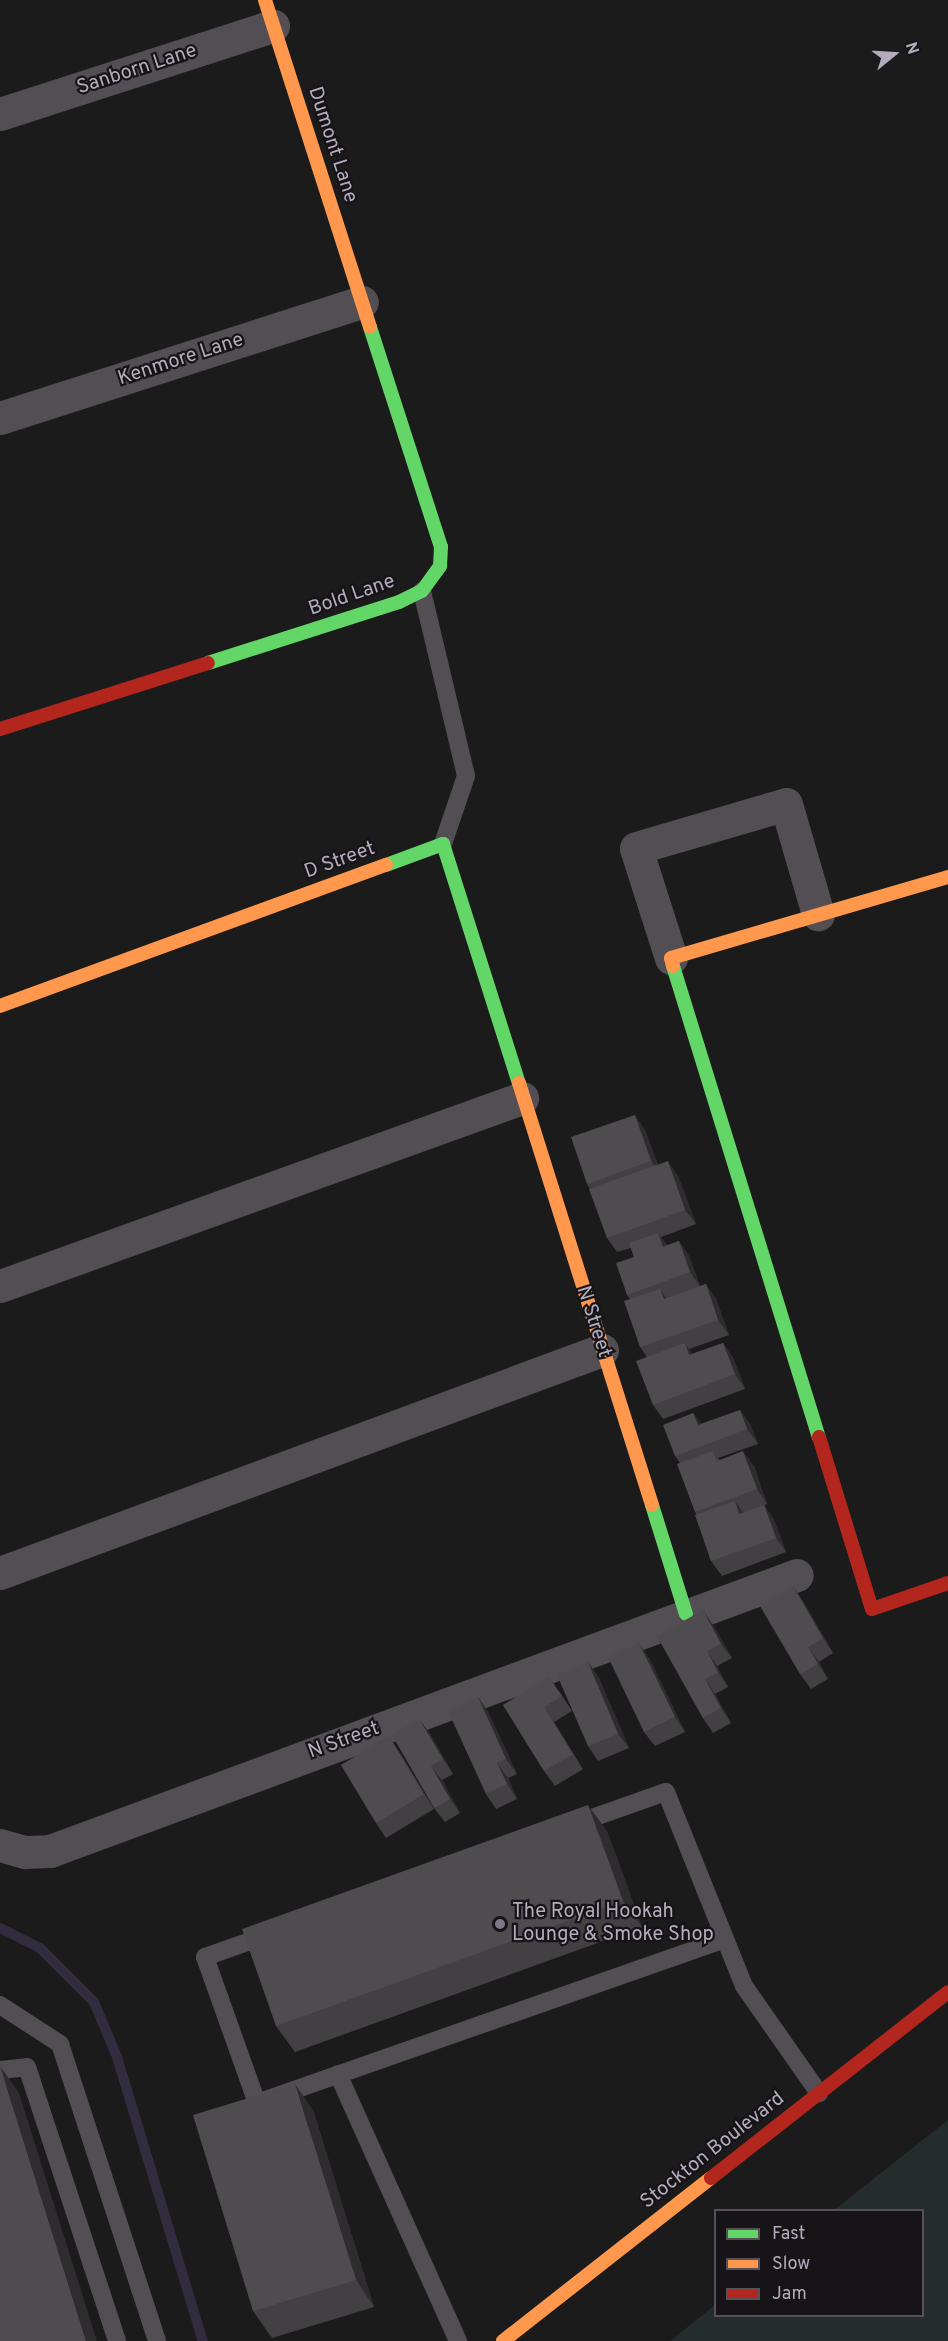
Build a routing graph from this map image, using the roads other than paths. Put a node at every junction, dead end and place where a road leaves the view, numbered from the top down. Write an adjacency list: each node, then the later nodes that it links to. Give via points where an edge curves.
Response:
1 (269, 13): 2 (street, Sanborn Lane); 3 (street, Dumont Lane)
2 (0, 114)
3 (362, 302): 4 (street, Kenmore Lane); 5 (street, Bold Lane, via 441,547 436,577)
4 (0, 418)
5 (422, 591): 6 (street, Bold Lane, via 388,606); 7 (lane, via 466,776)
6 (0, 729)
7 (444, 844): 11 (street, D Street); 12 (street)
8 (948, 877): 9 (street)
9 (818, 914): 10 (street); 10 (street, via 786,804 636,848)
10 (671, 958): 17 (street, via 872,1609)
11 (0, 1006)
12 (522, 1098): 13 (street); 14 (street, N Street)
13 (0, 1286)
14 (602, 1350): 15 (street); 18 (street, N Street)
15 (0, 1573)
16 (797, 1575): 18 (street, N Street)
17 (948, 1583)
18 (686, 1614): 20 (street, N Street, via 50,1851 25,1852)
19 (554, 1832): 22 (lane, via 666,1792)
20 (0, 1845)
21 (284, 1929): 26 (lane, via 205,1957 256,2103)
22 (725, 1939): 26 (lane); 27 (lane, via 744,1986)
23 (948, 1992): 27 (street, Stockton Boulevard)
24 (0, 2005): 29 (lane, via 60,2044)
25 (0, 2070): 28 (lane, via 27,2067)
26 (338, 2074): 30 (lane)
27 (819, 2093): 31 (street, Stockton Boulevard)
28 (117, 2341)
29 (157, 2341)
30 (458, 2341)
31 (503, 2341)

